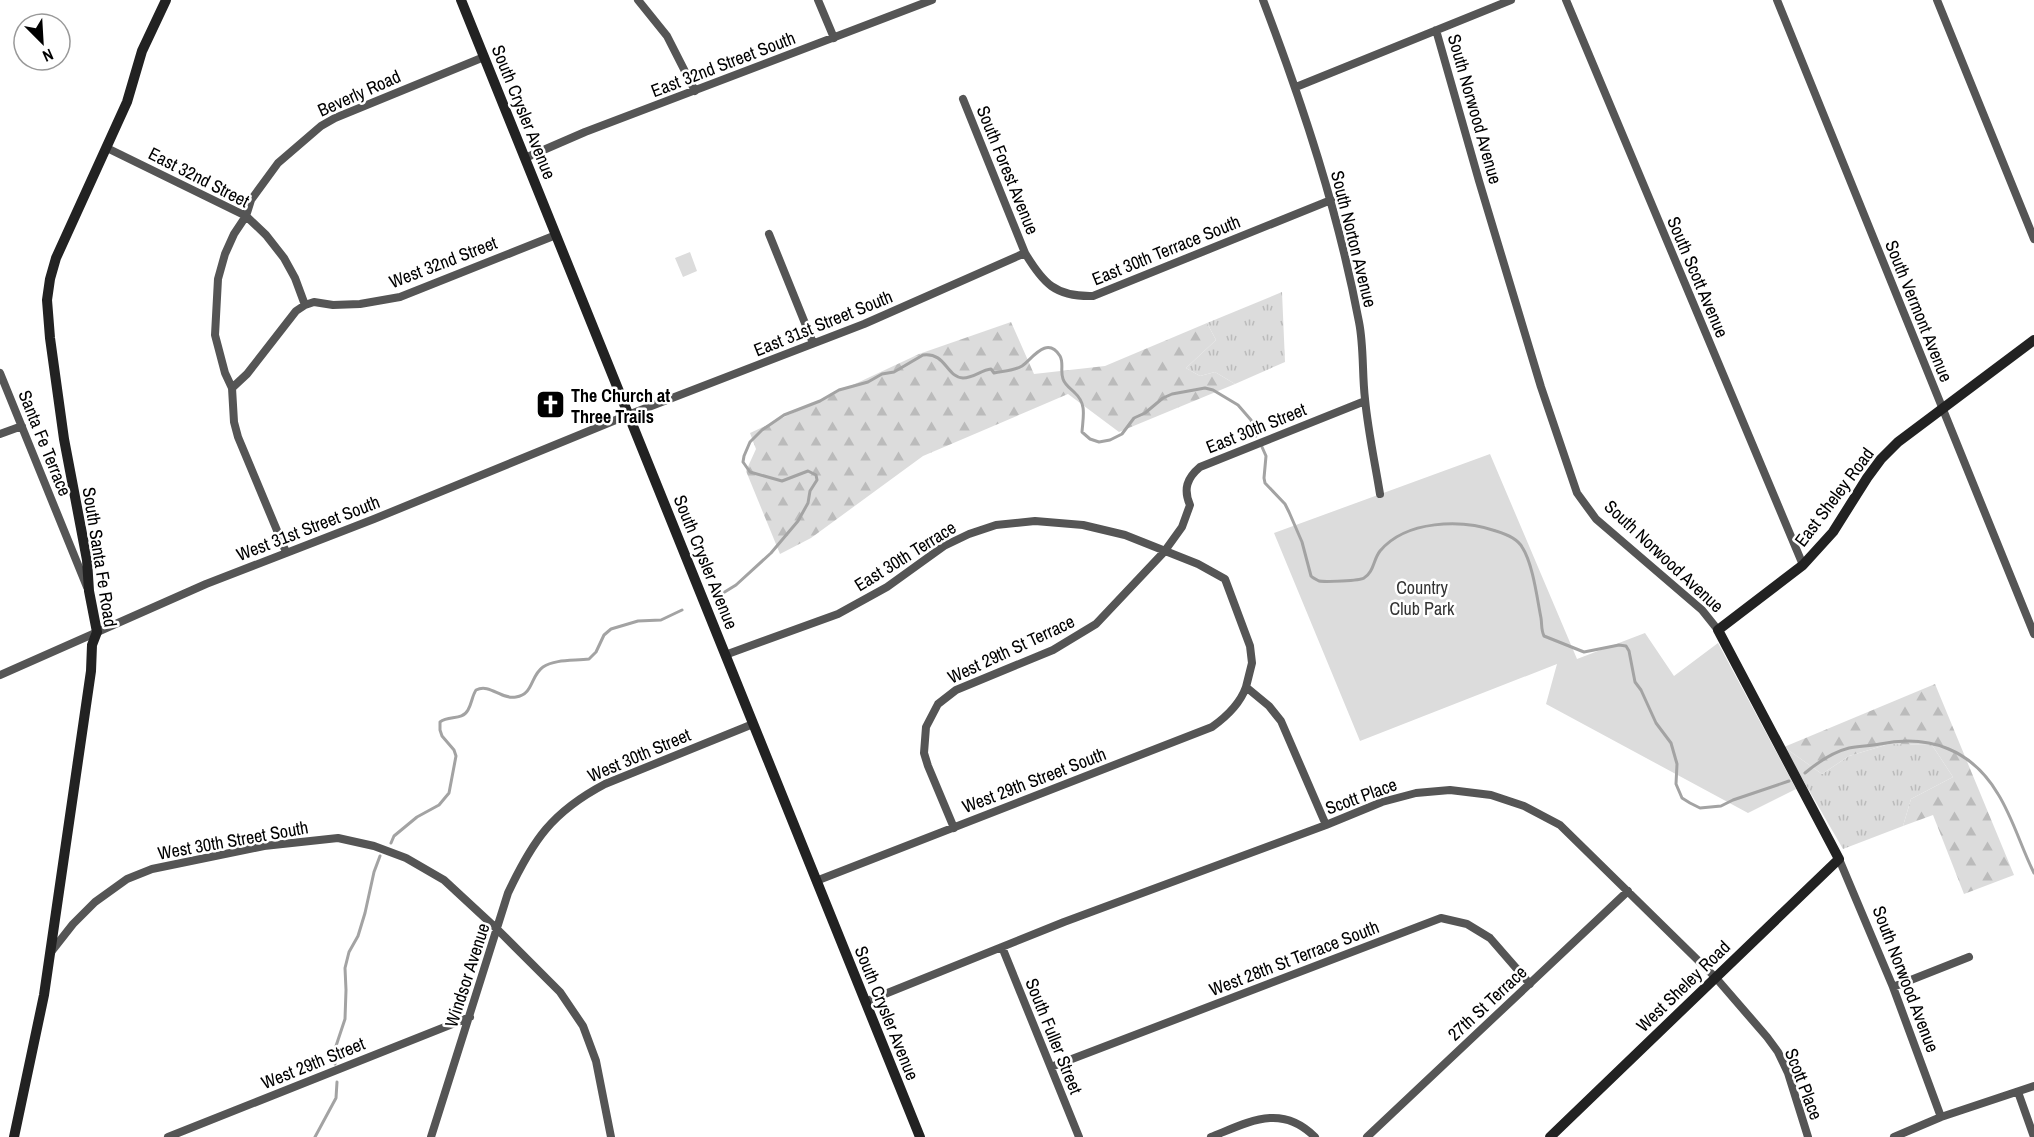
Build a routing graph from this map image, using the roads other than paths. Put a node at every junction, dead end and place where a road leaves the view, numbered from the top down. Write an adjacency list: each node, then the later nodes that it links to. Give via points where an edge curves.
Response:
1 (166, 0): 17 (street, South Santa Fe Road, via 142,51 127,102)
2 (461, 0): 13 (street, South Crysler Avenue)
3 (638, 0): 15 (street, via 667,36)
4 (818, 0): 12 (street)
5 (932, 0): 12 (street, East 32nd Street South)
6 (1263, 0): 14 (street, South Norton Avenue)
7 (1511, 0): 11 (street)
8 (1566, 0): 39 (street, South Scott Avenue)
9 (1777, 0): 31 (street, South Vermont Avenue)
10 (1937, 0): 23 (street)
11 (1436, 30): 14 (street); 43 (street, South Norwood Avenue, via 1541,387 1577,493 1596,519 1702,610)
12 (834, 38): 15 (street, East 32nd Street South)
13 (484, 57): 18 (street, South Crysler Avenue); 20 (street, Beverly Road, via 321,126 279,163 250,200)
14 (1296, 87): 19 (street, South Norton Avenue)
15 (695, 91): 18 (street, East 32nd Street South)
16 (963, 99): 24 (street, South Forest Avenue)
17 (107, 148): 20 (street, East 32nd Street); 40 (street, South Santa Fe Road, via 56,258 47,300 64,439 87,560)
18 (525, 158): 22 (street, South Crysler Avenue)
19 (1331, 200): 24 (street, East 30th Terrace South, via 1093,296 1073,296 1053,288 1039,275); 30 (street, South Norton Avenue, via 1360,326)
20 (246, 216): 25 (street, East 32nd Street, via 284,258); 29 (street, Beverly Road, via 225,254 218,279 215,335)
21 (769, 234): 27 (street)
22 (556, 235): 25 (street, West 32nd Street, via 400,297 360,304); 32 (street, South Crysler Avenue)
23 (2034, 239)
24 (1026, 253): 27 (street, East 31st Street South)
25 (304, 305): 29 (street)
26 (2034, 340): 31 (street, East Sheley Road)
27 (813, 343): 32 (street, East 31st Street South)
28 (0, 373): 33 (street, Santa Fe Terrace)
29 (232, 388): 37 (street, Beverly Road, via 238,437)
30 (1365, 401): 35 (street, South Norton Avenue); 36 (street, East 30th Street, via 1200,467 1186,485)
31 (1943, 409): 39 (street, East Sheley Road, via 1881,459 1833,532); 42 (street, South Vermont Avenue)
32 (628, 415): 37 (street, West 31st Street South); 46 (street, South Crysler Avenue)
33 (22, 426): 34 (street); 40 (street, Santa Fe Terrace)
34 (0, 434)
35 (1380, 494)
36 (1190, 505): 38 (street, West 29th St Terrace, via 1182,528)
37 (286, 552): 44 (street, West 31st Street South)
38 (1164, 552): 46 (street, East 30th Terrace, via 1125,535 1083,525 1035,521 996,525 944,546 887,587 838,614); 48 (street, East 30th Terrace, via 1225,579 1250,646); 52 (street, West 29th St Terrace, via 1087,631 1053,650 956,690 938,704 926,727 924,753)
39 (1803, 565): 43 (street, East Sheley Road)
40 (89, 591): 44 (street, South Santa Fe Road)
41 (2034, 607): 42 (street)
42 (2025, 611): 45 (street, South Vermont Avenue)
43 (1718, 630): 53 (street, South Norwood Avenue)
44 (97, 632): 47 (street, West 31st Street South); 58 (street, South Santa Fe Road, via 92,645)
45 (2034, 634)
46 (725, 655): 49 (street, South Crysler Avenue)
47 (0, 675)
48 (1246, 687): 50 (street, via 1269,705 1281,721); 52 (street, West 29th Street South, via 1232,710 1212,727)
49 (753, 724): 51 (street, West 30th Street, via 605,784 582,796); 54 (street, South Crysler Avenue)
50 (1326, 825): 55 (street, Scott Place, via 1416,793 1450,790 1491,795 1524,806 1560,825); 57 (street, Scott Place)
51 (546, 828): 56 (street, Windsor Avenue, via 522,862)
52 (954, 828): 54 (street, West 29th Street South)
53 (1839, 859): 60 (street, West Sheley Road); 62 (street, South Norwood Avenue)
54 (816, 881): 63 (street, South Crysler Avenue)
55 (1628, 891): 60 (street, Scott Place); 61 (street, 27th St Terrace)
56 (498, 930): 58 (street, West 30th Street South, via 444,880 406,858 338,838 264,846 152,869 127,879 95,902); 64 (street, Windsor Avenue); 72 (street, West 30th Street South, via 560,992 583,1026 596,1061)
57 (1002, 947): 63 (street, Scott Place); 65 (street, South Fuller Street)
58 (50, 954): 69 (street, South Santa Fe Road)
59 (1969, 957): 62 (street)
60 (1716, 978): 78 (street, West Sheley Road); 79 (street, Scott Place, via 1778,1052)
61 (1530, 984): 65 (street, West 28th St Terrace South, via 1490,938 1467,924 1441,918); 77 (street, 27th St Terrace)
62 (1893, 987): 68 (street, South Norwood Avenue)
63 (865, 1002): 73 (street, South Crysler Avenue)
64 (470, 1017): 70 (street, West 29th Street); 71 (street, Windsor Avenue)
65 (1051, 1067): 74 (street, South Fuller Street)
66 (2034, 1086): 67 (street)
67 (2018, 1092): 68 (street); 81 (street)
68 (1941, 1117): 80 (street)
69 (14, 1137)
70 (168, 1137)
71 (431, 1137)
72 (611, 1137)
73 (920, 1137)
74 (1078, 1137)
75 (1211, 1137): 76 (street, via 1266,1117 1300,1125)
76 (1315, 1137)
77 (1367, 1137)
78 (1550, 1137)
79 (1808, 1137)
80 (1894, 1137)
81 (2034, 1137)

